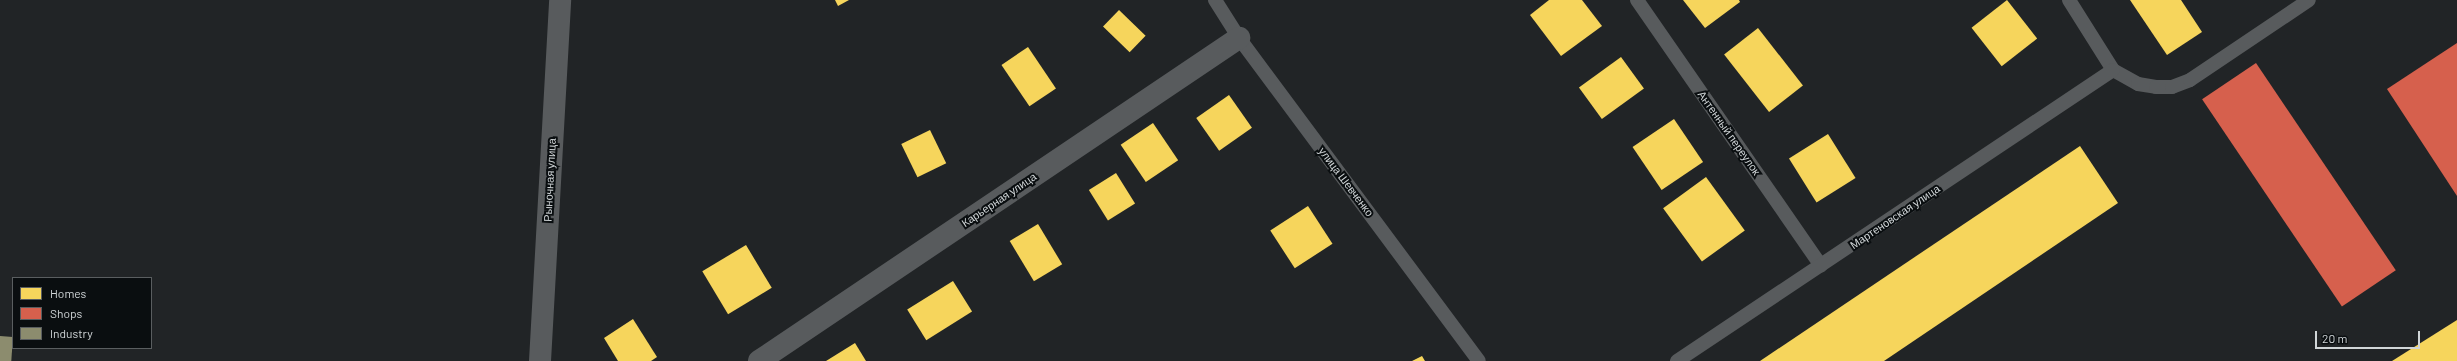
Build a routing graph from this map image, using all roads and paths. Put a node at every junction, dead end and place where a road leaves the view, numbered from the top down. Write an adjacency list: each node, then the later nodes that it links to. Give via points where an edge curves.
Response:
1 (560, 0): 9 (street, Рыночная улица)
2 (1216, 0): 6 (lane, улица Шевченко)
3 (1637, 0): 8 (lane, Антенный переулок)
4 (2069, 0): 7 (lane)
5 (2309, 0): 7 (lane, via 2190,80 2178,85 2156,87 2138,84)
6 (1239, 38): 10 (street, Карьерная улица); 11 (lane, улица Шевченко)
7 (2113, 70): 8 (lane, Мартеновская улица)
8 (1821, 266): 12 (lane, Мартеновская улица)
9 (540, 361)
10 (760, 361)
11 (1479, 361)
12 (1677, 361)

